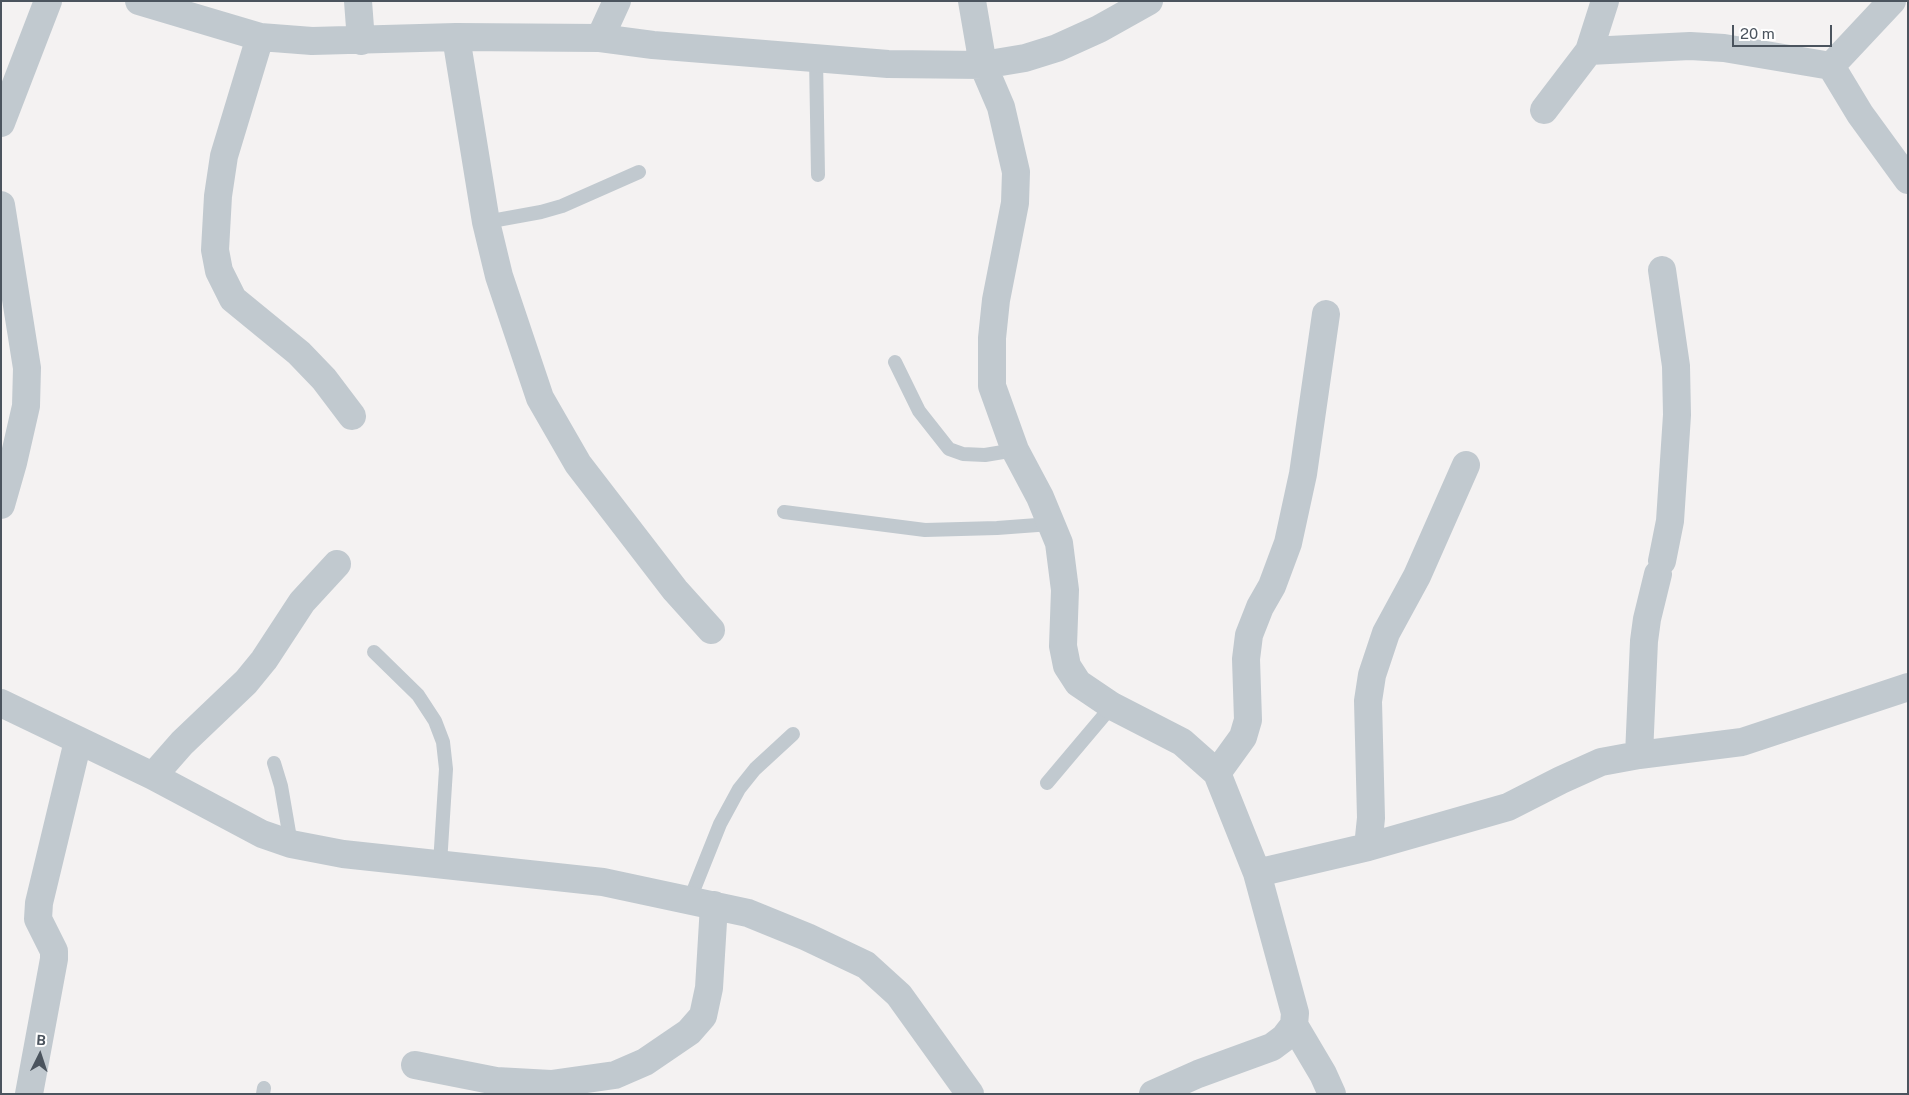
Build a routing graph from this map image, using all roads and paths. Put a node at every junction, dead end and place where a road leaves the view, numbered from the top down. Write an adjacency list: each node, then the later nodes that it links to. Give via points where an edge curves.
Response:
1 (48, 1): 18 (street)
2 (139, 1): 9 (street)
3 (358, 1): 12 (street)
4 (618, 1): 11 (street)
5 (972, 1): 15 (street)
6 (1148, 1): 15 (street, via 1057,48 1025,58)
7 (1605, 1): 13 (street)
8 (1892, 1): 16 (street)
9 (260, 37): 12 (street); 27 (street, via 224,156 216,241 219,270 233,299 299,353)
10 (456, 37): 11 (street); 12 (street); 23 (street)
11 (600, 38): 14 (street)
12 (361, 41)
13 (1589, 51): 16 (street, via 1690,46 1724,48); 17 (street)
14 (816, 58): 15 (street, via 888,64); 20 (lane)
15 (983, 65): 28 (street, via 1001,107 1016,172 1015,203 992,338 992,386)
16 (1831, 66): 21 (street, via 1860,114)
17 (1544, 110)
18 (1, 123)
19 (639, 172): 23 (lane, via 562,206)
20 (818, 175)
21 (1908, 180)
22 (1, 205): 30 (street, via 27,368 26,406)
23 (486, 222): 34 (street, via 499,276 540,398 552,420 578,464 675,590)
24 (1662, 270): 41 (street, via 1676,366 1677,415 1670,521 1644,641)
25 (1326, 314): 43 (street, via 1303,474 1288,543 1249,635 1246,660 1248,720 1243,737)
26 (895, 362): 28 (lane, via 919,411 949,449 963,454 985,455)
27 (352, 416)
28 (1016, 450): 32 (street)
29 (1466, 465): 47 (street, via 1417,576 1386,632 1372,675 1368,701 1371,818)
30 (1, 505)
31 (784, 512): 32 (lane, via 925,530)
32 (1051, 524): 38 (street, via 1059,542 1065,590 1063,646 1067,666 1078,683)
33 (337, 564): 44 (street, via 302,602 246,682 182,743)
34 (711, 630)
35 (374, 652): 48 (lane, via 418,695 436,721 443,742 446,769)
36 (1908, 687): 41 (street, via 1742,742)
37 (1, 703): 40 (street)
38 (1112, 706): 43 (street, via 1182,742); 45 (lane)
39 (793, 734): 50 (lane, via 755,769 739,789 720,824)
40 (78, 741): 44 (street); 53 (street, via 39,903 38,919 54,951 54,959)
41 (1640, 755): 47 (street, via 1602,762 1508,807)
42 (274, 763): 46 (lane)
43 (1217, 773): 49 (street)
44 (153, 776): 46 (street, via 262,834)
45 (1047, 783)
46 (291, 844): 48 (street, via 343,854)
47 (1368, 847): 49 (street)
48 (440, 864): 50 (street, via 603,882)
49 (1257, 873): 51 (street, via 1295,1013)
50 (702, 902): 52 (street, via 709,988 703,1016 689,1032 645,1062 615,1075 551,1084 496,1081); 54 (street, via 748,913 866,965 899,995)
51 (1294, 1025): 55 (street, via 1272,1047); 56 (street)
52 (415, 1065)
53 (29, 1094)
54 (970, 1094)
55 (1153, 1094)
56 (1332, 1094)

